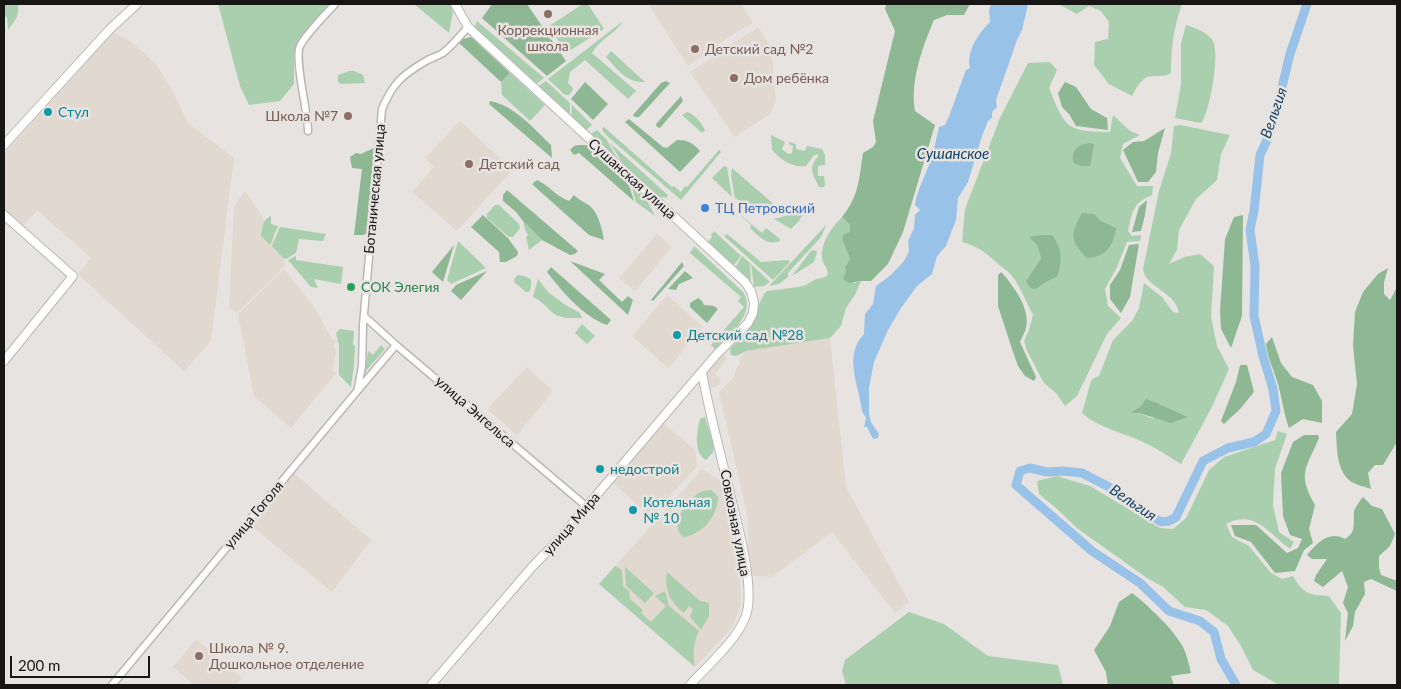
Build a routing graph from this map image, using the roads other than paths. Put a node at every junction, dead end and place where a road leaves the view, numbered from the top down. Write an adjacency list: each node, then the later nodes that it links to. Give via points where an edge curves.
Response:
1 (137, 4): 6 (main road, via 112,26)
2 (335, 4): 5 (street, via 300,45 298,57)
3 (455, 4): 4 (main road, Сушанская улица)
4 (468, 27): 8 (street, Ботаническая улица, via 442,54 402,78 390,91 382,109); 11 (main road, Сушанская улица, via 745,282 754,300 750,318)
5 (308, 131)
6 (4, 144)
7 (4, 215): 10 (main road, via 73,276)
8 (364, 316): 9 (street, улица Энгельса); 13 (street, Ботаническая улица)
9 (396, 346): 13 (street, улица Гоголя); 14 (street, улица Энгельса)
10 (4, 361)
11 (712, 362): 12 (main road, улица Мира)
12 (702, 373): 14 (main road, улица Мира); 17 (main road, Совхозная улица, via 740,533 748,591 746,616 740,630)
13 (358, 390): 15 (street, улица Гоголя)
14 (586, 507): 16 (main road, улица Мира)
15 (112, 685)
16 (431, 685)
17 (690, 685)

